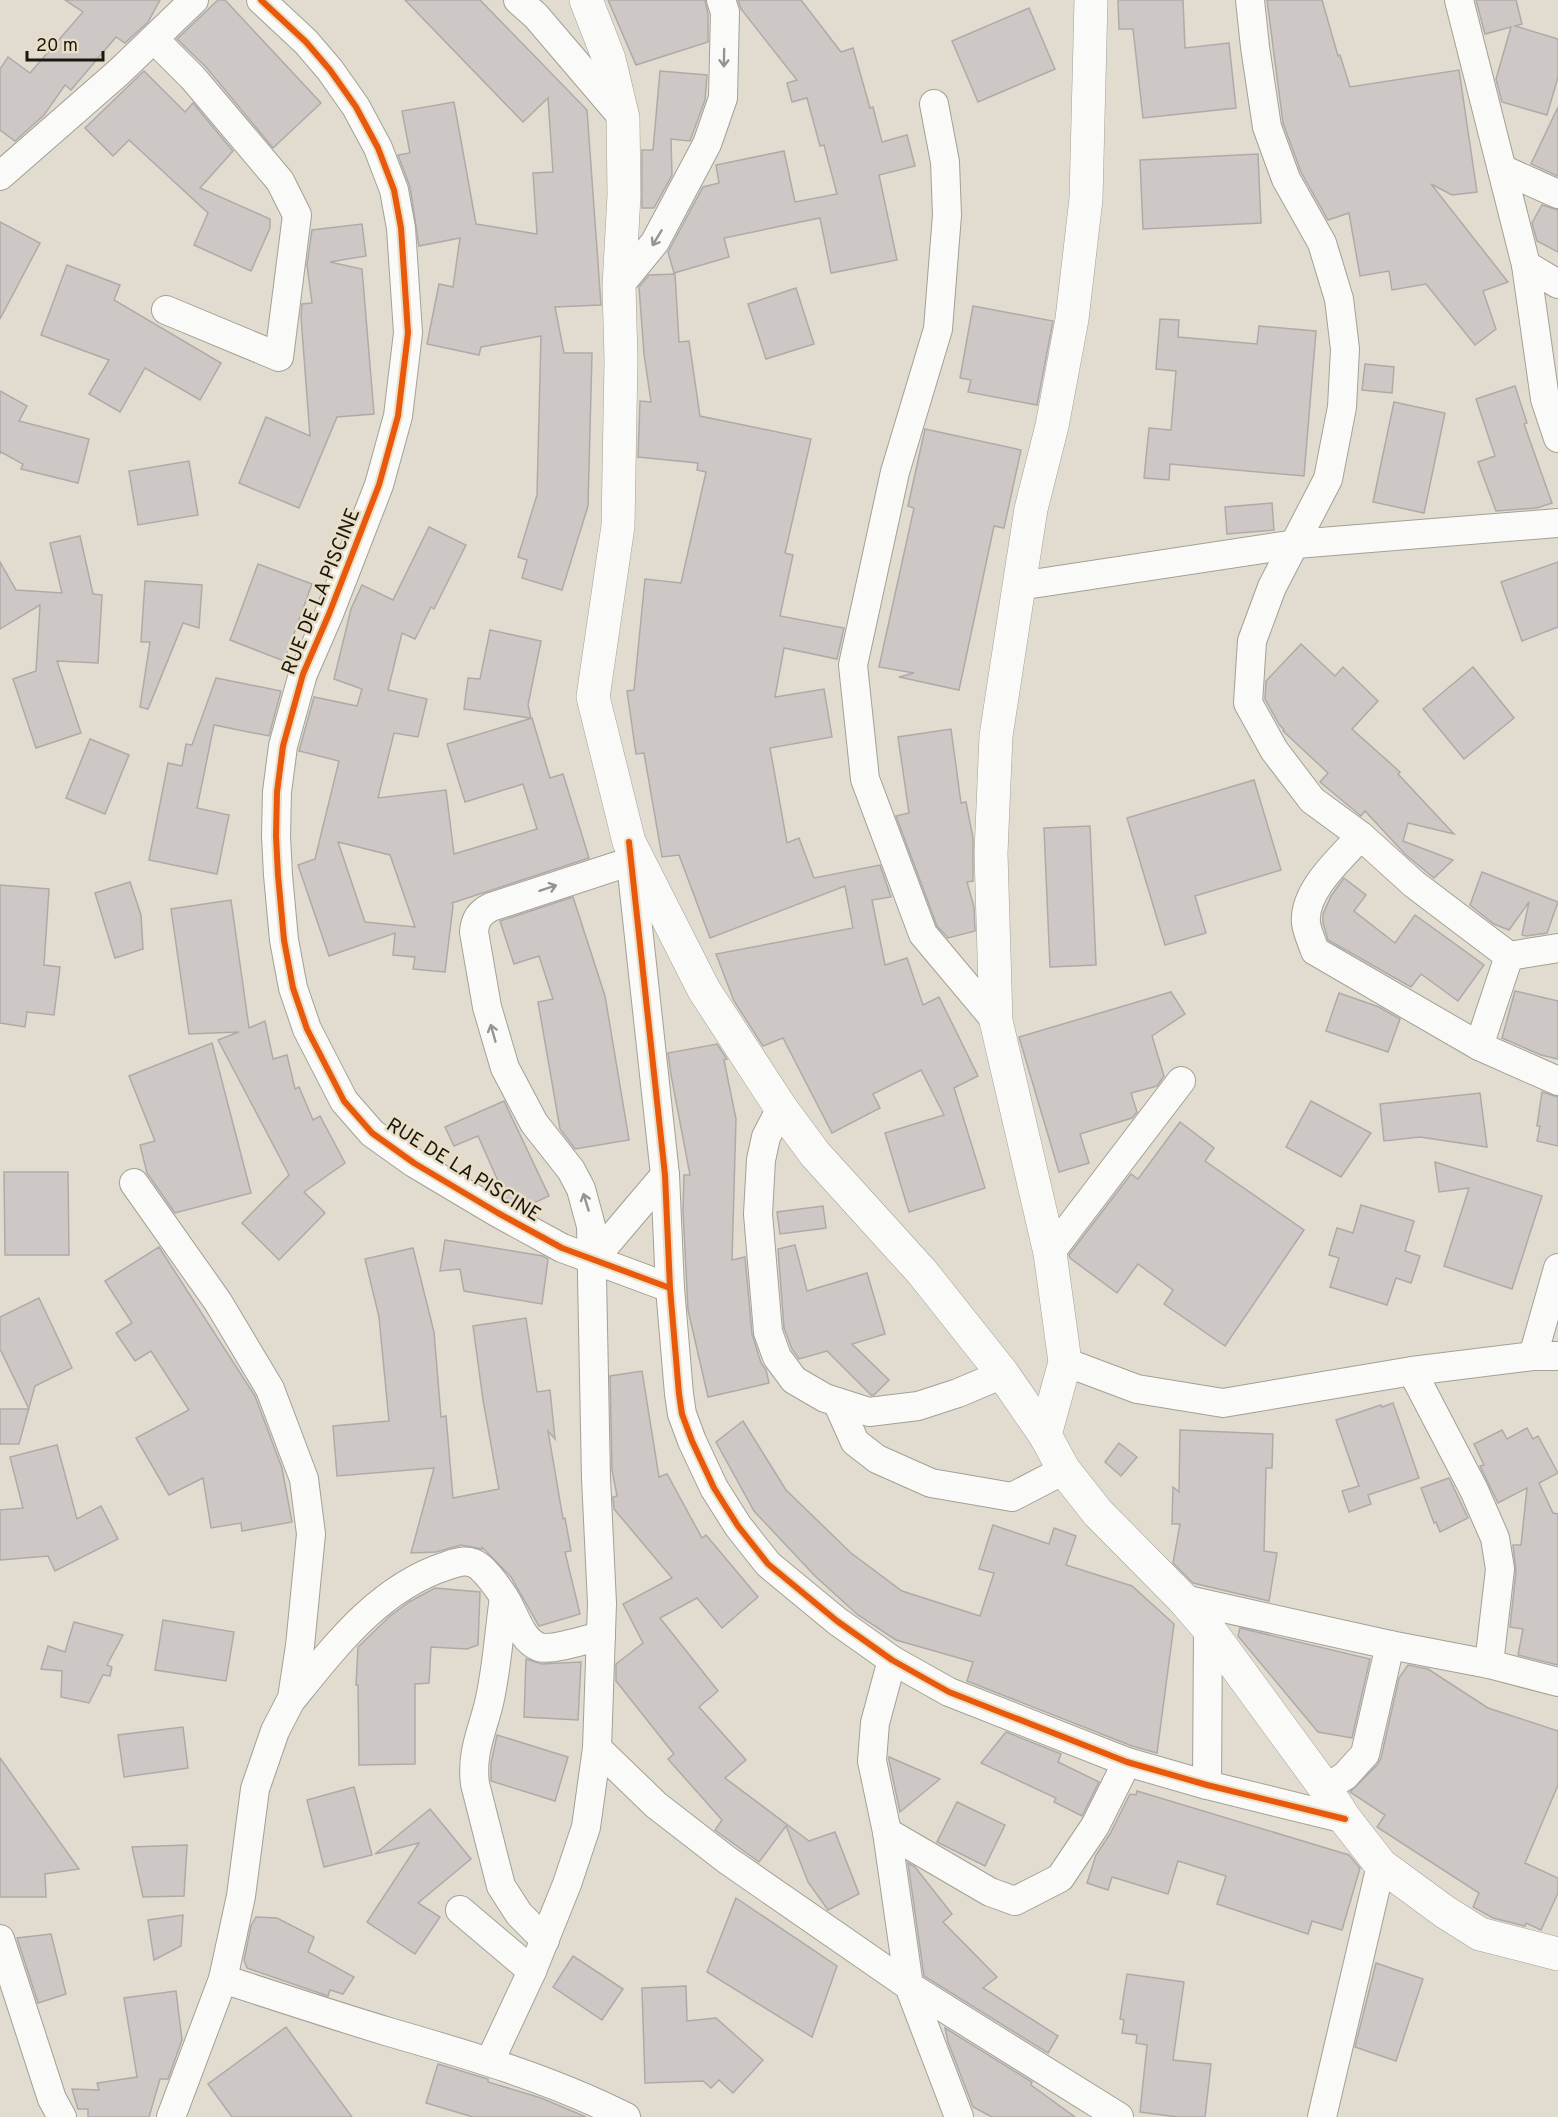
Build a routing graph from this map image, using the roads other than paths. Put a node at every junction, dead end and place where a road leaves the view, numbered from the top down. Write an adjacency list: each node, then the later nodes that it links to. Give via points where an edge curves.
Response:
1 (194, 0): 9 (street)
2 (261, 0): 35 (street, RUE DE LA PISCINE, via 330,70 378,148 394,190 401,228 408,333 398,416 379,485 303,674 283,746 276,836 284,940 293,987 307,1029 344,1101 372,1133 498,1213)
3 (518, 0): 11 (street)
4 (586, 0): 11 (main road, via 609,59)
5 (721, 0): 17 (street, one-way to 17, via 725,12 723,98 707,144 655,242)
6 (1091, 0): 22 (main road, via 1086,199 1073,308)
7 (1250, 0): 21 (street, via 1267,127 1286,179 1322,243 1339,299 1345,350 1342,407 1329,479)
8 (1459, 0): 12 (street)
9 (154, 39): 13 (street); 18 (street, via 193,78 280,181 297,215 279,357)
10 (933, 104): 27 (street, via 945,162 947,215 938,329 895,472 853,664 865,779 923,934)
11 (622, 118): 17 (main road)
12 (1502, 169): 14 (street); 15 (street)
13 (0, 176)
14 (1558, 194)
15 (1526, 265): 16 (street); 19 (street, via 1545,399)
16 (1558, 284)
17 (620, 286): 24 (main road, via 618,526 593,697)
18 (166, 310)
19 (1558, 438)
20 (1558, 522): 21 (street)
21 (1296, 544): 22 (street); 23 (street, via 1272,587 1252,641 1248,704 1274,750 1312,800)
22 (1019, 586): 27 (main road, via 996,736 991,853)
23 (1361, 837): 26 (street, via 1413,884); 28 (street, via 1326,874 1307,905 1306,924 1315,951)
24 (629, 852): 31 (main road, via 704,990); 32 (street); 35 (street, one-way to 24, via 591,1226 581,1189 572,1170 534,1123 502,1058 487,1007 474,932 478,916 491,907)
25 (1558, 948): 26 (street)
26 (1509, 956): 28 (street)
27 (996, 1021): 34 (main road)
28 (1479, 1046): 30 (street)
29 (1181, 1081): 34 (street)
30 (1558, 1081)
31 (781, 1108): 41 (main road, via 815,1154 922,1272); 42 (street, via 766,1137 760,1160 758,1214 768,1332 777,1357 794,1380)
32 (665, 1175): 35 (street); 37 (street)
33 (134, 1183): 53 (street, via 218,1302 270,1389 304,1479 311,1534)
34 (1050, 1253): 39 (main road)
35 (593, 1260): 37 (street, RUE DE LA PISCINE); 48 (street)
36 (1558, 1268): 38 (street)
37 (670, 1288): 50 (street, via 682,1414 714,1488 768,1564)
38 (1545, 1356): 40 (street)
39 (1065, 1362): 40 (street, via 1137,1389 1223,1403); 43 (main road)
40 (1412, 1371): 51 (street, via 1495,1538 1500,1569)
41 (1003, 1374): 42 (street, via 918,1406 869,1412); 43 (main road)
42 (837, 1402): 44 (street, via 855,1442 878,1459 931,1482 1012,1497)
43 (1046, 1435): 44 (main road)
44 (1064, 1470): 46 (main road, via 1098,1513)
45 (504, 1597): 48 (street, via 527,1639 541,1648); 53 (street, via 479,1566 463,1561 423,1574 383,1600 350,1629); 63 (street, via 489,1702 473,1766 475,1784 501,1886 519,1914)
46 (1183, 1599): 47 (main road); 49 (street)
47 (1208, 1628): 56 (street); 57 (main road)
48 (602, 1636): 54 (street)
49 (1390, 1645): 51 (street); 57 (street, via 1365,1754 1345,1776)
50 (892, 1660): 55 (street, via 949,1692); 59 (street, via 875,1723 872,1761)
51 (1489, 1664): 52 (street)
52 (1558, 1682)
53 (292, 1698): 66 (street, via 275,1731 255,1789 241,1896)
54 (597, 1748): 63 (street, via 586,1827); 67 (street, via 656,1805 718,1853)
55 (1127, 1762): 56 (street); 59 (street, via 1095,1826 1060,1878 1015,1901 990,1892)
56 (1207, 1785): 58 (street)
57 (1325, 1788): 58 (main road)
58 (1345, 1819): 60 (main road)
59 (887, 1832): 67 (street)
60 (1382, 1865): 64 (main road, via 1480,1934); 74 (street)
61 (460, 1910): 65 (street)
62 (0, 1939): 70 (street, via 52,2099)
63 (545, 1940): 65 (street)
64 (1558, 1954)
65 (532, 1971): 68 (street)
66 (222, 1979): 68 (street); 71 (street)
67 (909, 1986): 72 (street); 73 (street)
68 (490, 2061): 69 (street)
69 (624, 2116)
70 (62, 2117)
71 (171, 2117)
72 (959, 2117)
73 (1119, 2117)
74 (1322, 2117)

